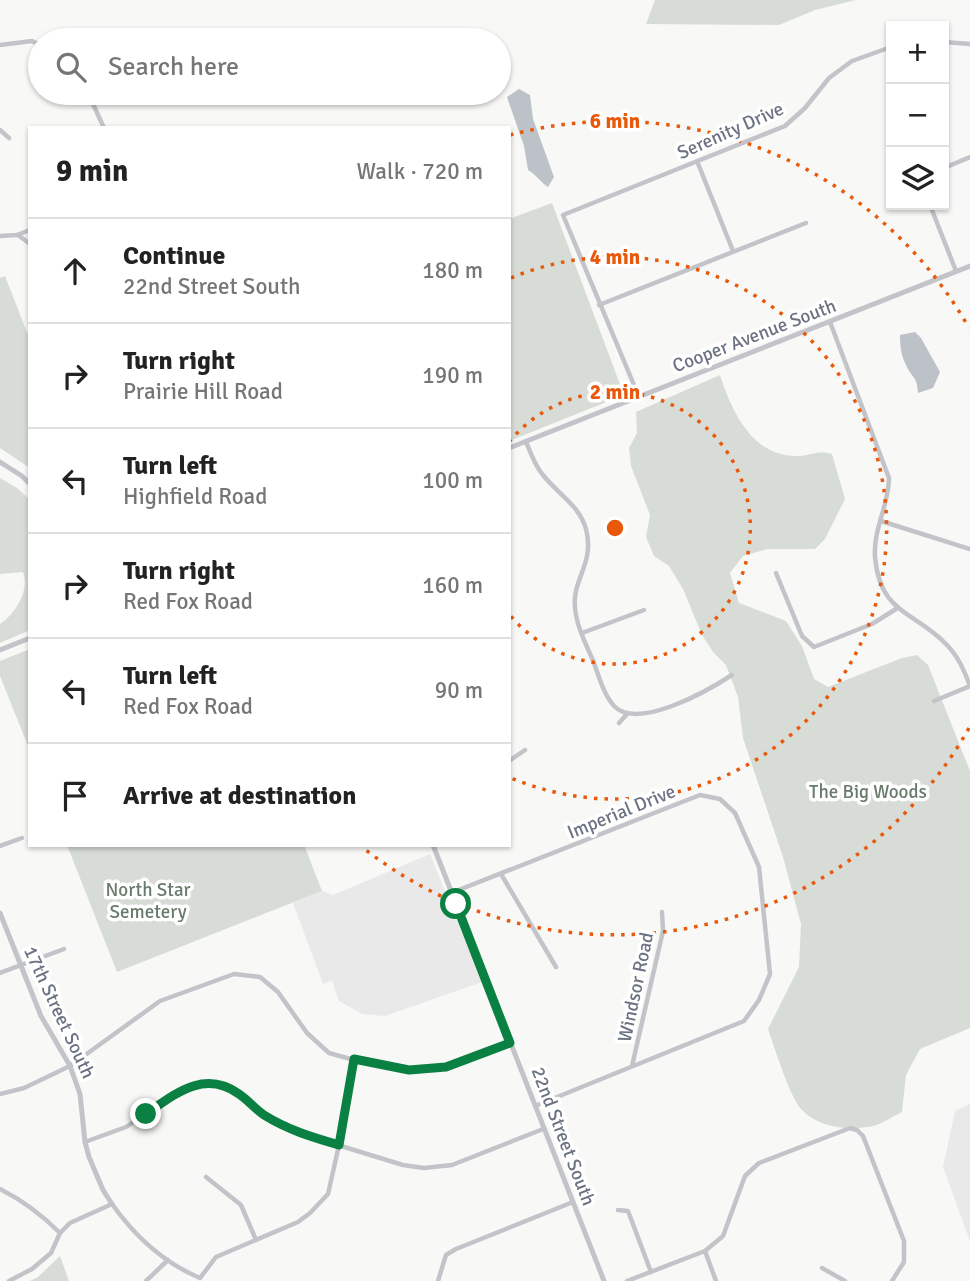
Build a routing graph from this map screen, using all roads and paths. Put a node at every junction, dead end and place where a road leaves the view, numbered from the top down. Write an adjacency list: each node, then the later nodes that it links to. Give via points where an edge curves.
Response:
1 (28, 42): 4 (street)
2 (949, 42): 3 (street)
3 (970, 44)
4 (0, 45)
5 (886, 49): 11 (street, Serenity Drive, via 852,61 829,78 785,125)
6 (93, 105): 7 (street)
7 (103, 126)
8 (0, 130): 9 (street)
9 (9, 138)
10 (970, 157): 12 (street)
11 (697, 162): 19 (street); 22 (street, Serenity Drive, via 563,215)
12 (949, 166)
13 (932, 210): 21 (street)
14 (806, 223): 19 (street)
15 (28, 231): 16 (street)
16 (17, 235): 17 (street); 18 (street)
17 (0, 236)
18 (28, 243)
19 (733, 251): 22 (street)
20 (970, 266): 21 (street, Cooper Avenue South)
21 (956, 271): 23 (street, Cooper Avenue South)
22 (599, 305): 24 (street)
23 (830, 322): 24 (street, Cooper Avenue South); 29 (street, via 887,471 889,494)
24 (639, 397): 25 (street, Cooper Avenue South)
25 (526, 442): 26 (street, Cooper Avenue South); 34 (street, via 540,472 574,507 586,529 588,553 575,607)
26 (511, 447)
27 (0, 461): 28 (street)
28 (28, 482)
29 (881, 521): 30 (street); 32 (street, via 876,544 878,573)
30 (970, 549)
31 (776, 573): 32 (street, via 802,636 814,648)
32 (896, 609): 38 (street, via 947,645)
33 (644, 610): 34 (street)
34 (582, 633): 40 (street, via 607,696)
35 (28, 639): 36 (street)
36 (0, 650)
37 (732, 676): 40 (street, via 652,713)
38 (970, 686): 39 (street)
39 (934, 701)
40 (627, 714): 41 (street)
41 (619, 723)
42 (525, 750): 43 (street)
43 (511, 760)
44 (22, 838): 45 (street)
45 (0, 846)
46 (434, 847): 48 (street, 22nd Street South)
47 (501, 874): 48 (street, Imperial Drive); 53 (street); 58 (street, Imperial Drive, via 700,795 720,799 735,813 759,867 769,974 759,1000 744,1021)
48 (451, 892): 55 (street, 22nd Street South)
49 (662, 912): 58 (street, Windsor Road, via 663,932)
50 (0, 913): 52 (street, 17th Street South)
51 (64, 949): 52 (street)
52 (20, 965): 54 (street); 57 (street, 17th Street South, via 41,1016)
53 (556, 967)
54 (0, 973)
55 (510, 1043): 56 (street, via 446,1067 409,1070); 60 (street, 22nd Street South)
56 (354, 1059): 57 (street, via 329,1053 260,977 234,974 160,1001); 63 (street)
57 (70, 1066): 59 (street); 62 (street, 17th Street South, via 80,1094)
58 (632, 1067): 60 (street, Imperial Drive)
59 (0, 1094)
60 (535, 1106): 61 (street, 22nd Street South)
61 (543, 1129): 63 (street, via 452,1166 403,1165); 66 (street, 22nd Street South)
62 (85, 1142): 63 (street, via 126,1127 183,1088 217,1084 240,1094 260,1113 292,1131); 67 (street, 17th Street South)
63 (339, 1145): 70 (street, via 328,1194 298,1222)
64 (206, 1177): 70 (street, via 241,1205)
65 (0, 1189): 69 (street, via 41,1213)
66 (573, 1202): 78 (street, via 456,1249 446,1255); 79 (street, 22nd Street South)
67 (112, 1204): 69 (street, via 70,1223); 72 (street, via 134,1232)
68 (618, 1210): 74 (street, via 628,1212)
69 (60, 1233): 76 (street, via 51,1253)
70 (256, 1240): 75 (street, via 216,1257)
71 (705, 1251): 74 (street); 81 (street); 83 (street, via 723,1236 745,1176 759,1163 850,1128 863,1136 904,1241 904,1262)
72 (167, 1260): 75 (street); 77 (street)
73 (822, 1268): 82 (street)
74 (651, 1272): 80 (street)
75 (199, 1279)
76 (9, 1281)
77 (146, 1281)
78 (438, 1281)
79 (604, 1281)
80 (627, 1281)
81 (716, 1281)
82 (845, 1281)
83 (892, 1281)

